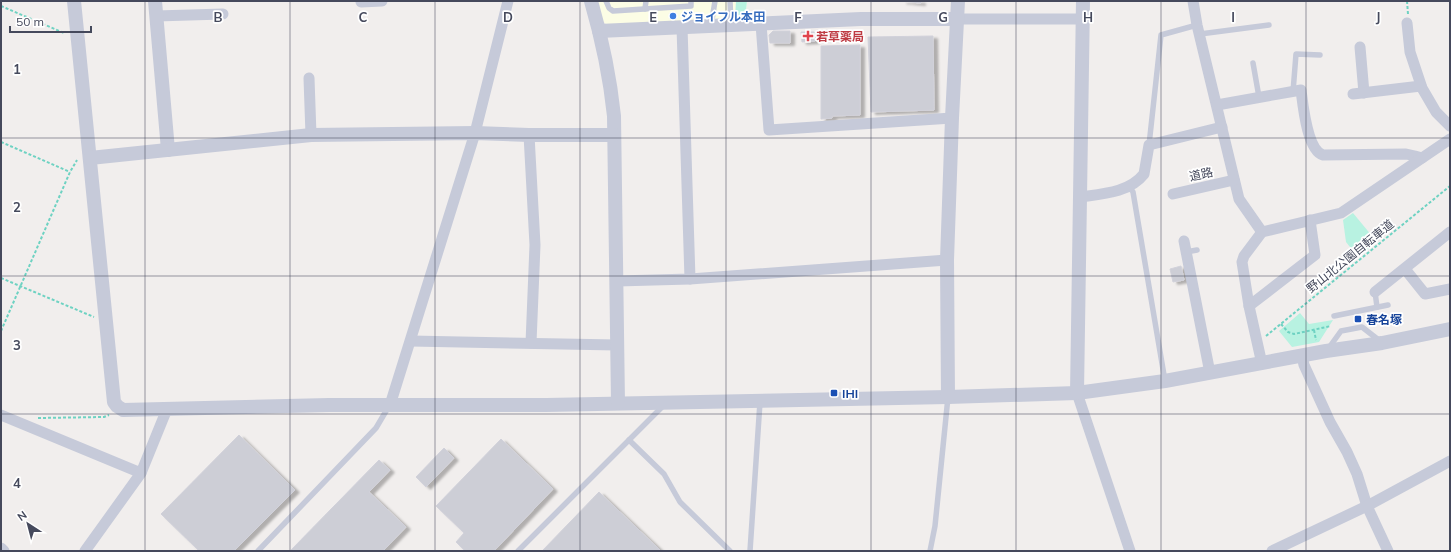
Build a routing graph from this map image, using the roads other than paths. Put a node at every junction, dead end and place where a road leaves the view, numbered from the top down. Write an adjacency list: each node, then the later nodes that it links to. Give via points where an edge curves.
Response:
1 (74, 1): 46 (street)
2 (155, 1): 17 (street)
3 (382, 1): 14 (street)
4 (508, 1): 39 (street)
5 (591, 1): 27 (street)
6 (606, 1): 15 (lane, via 608,8 613,11)
7 (646, 1): 15 (lane)
8 (691, 1): 15 (lane, via 691,6)
9 (715, 1): 24 (lane)
10 (730, 1): 22 (lane)
11 (958, 1): 18 (street)
12 (1083, 1): 19 (street)
13 (1193, 1): 26 (street)
14 (361, 2)
15 (645, 9)
16 (224, 14): 17 (street)
17 (156, 16): 45 (street)
18 (958, 19): 19 (street); 21 (street, via 861,19); 36 (street)
19 (1083, 19): 51 (street)
20 (1407, 23): 32 (street, via 1410,52)
21 (761, 24): 22 (street); 36 (street, via 769,130)
22 (732, 25): 24 (street)
23 (1269, 25): 26 (lane)
24 (711, 26): 25 (street)
25 (682, 27): 27 (street); 58 (street)
26 (1198, 30): 35 (street); 44 (lane, via 1161,35)
27 (600, 31): 42 (street, via 611,90)
28 (1360, 47): 32 (street, via 1358,93)
29 (1320, 55): 33 (lane, via 1296,54)
30 (1253, 63): 34 (lane)
31 (309, 78): 40 (street)
32 (1421, 86): 37 (street, via 1436,112)
33 (1293, 92): 34 (street); 47 (street, via 1301,90 1305,123 1318,154 1406,154)
34 (1259, 98): 35 (street)
35 (1217, 106): 38 (street)
36 (952, 118): 56 (street)
37 (1450, 126)
38 (1222, 127): 44 (street); 48 (street)
39 (475, 133): 40 (street); 41 (street); 67 (street)
40 (310, 134): 45 (street)
41 (529, 135): 42 (street); 68 (street, via 535,245)
42 (614, 135): 59 (street)
43 (1450, 139): 47 (street)
44 (1149, 145): 49 (street, via 1144,174)
45 (168, 150): 46 (street)
46 (90, 158): 82 (street, via 114,402 123,410)
47 (1422, 158): 52 (street, via 1341,213)
48 (1234, 180): 50 (street, 道路); 53 (street, via 1239,199)
49 (1129, 186): 51 (street, via 1119,191); 75 (lane, via 1133,192)
50 (1173, 194)
51 (1080, 196): 76 (street)
52 (1310, 220): 53 (street); 63 (street, via 1315,255)
53 (1262, 232): 63 (street, via 1242,262)
54 (1450, 232): 57 (street)
55 (1189, 247): 74 (street)
56 (947, 260): 58 (street); 77 (street)
57 (1405, 268): 60 (street, via 1425,294); 61 (street)
58 (690, 279): 59 (street)
59 (617, 281): 70 (street)
60 (1450, 289)
61 (1375, 292): 64 (lane)
62 (1388, 305): 64 (lane)
63 (1249, 306): 73 (street)
64 (1377, 307): 65 (lane)
65 (1334, 316)
66 (1450, 329): 69 (street)
67 (411, 340): 68 (street); 81 (street)
68 (531, 343): 70 (street)
69 (1382, 343): 71 (street); 71 (lane, via 1362,327 1341,331)
70 (617, 345): 79 (street)
71 (1322, 348): 72 (street)
72 (1302, 356): 73 (street); 87 (street, via 1330,422 1358,474)
73 (1262, 364): 74 (street)
74 (1210, 373): 75 (street)
75 (1165, 381): 76 (street)
76 (1077, 393): 77 (street); 96 (street)
77 (948, 397): 78 (street); 95 (lane, via 935,526)
78 (760, 400): 80 (street); 94 (lane)
79 (618, 403): 80 (street); 81 (street)
80 (666, 403): 84 (lane)
81 (390, 405): 82 (street); 91 (lane, via 376,428)
82 (167, 409): 86 (street)
83 (1, 415): 86 (street)
84 (629, 440): 92 (lane); 93 (lane, via 664,474 680,502)
85 (1450, 461): 87 (street)
86 (141, 473): 90 (street)
87 (1367, 506): 97 (street); 98 (street)
88 (1, 548): 89 (street)
89 (4, 551)
90 (85, 551)
91 (258, 551)
92 (518, 551)
93 (730, 551)
94 (750, 551)
95 (930, 551)
96 (1130, 551)
97 (1272, 551)
98 (1388, 551)

